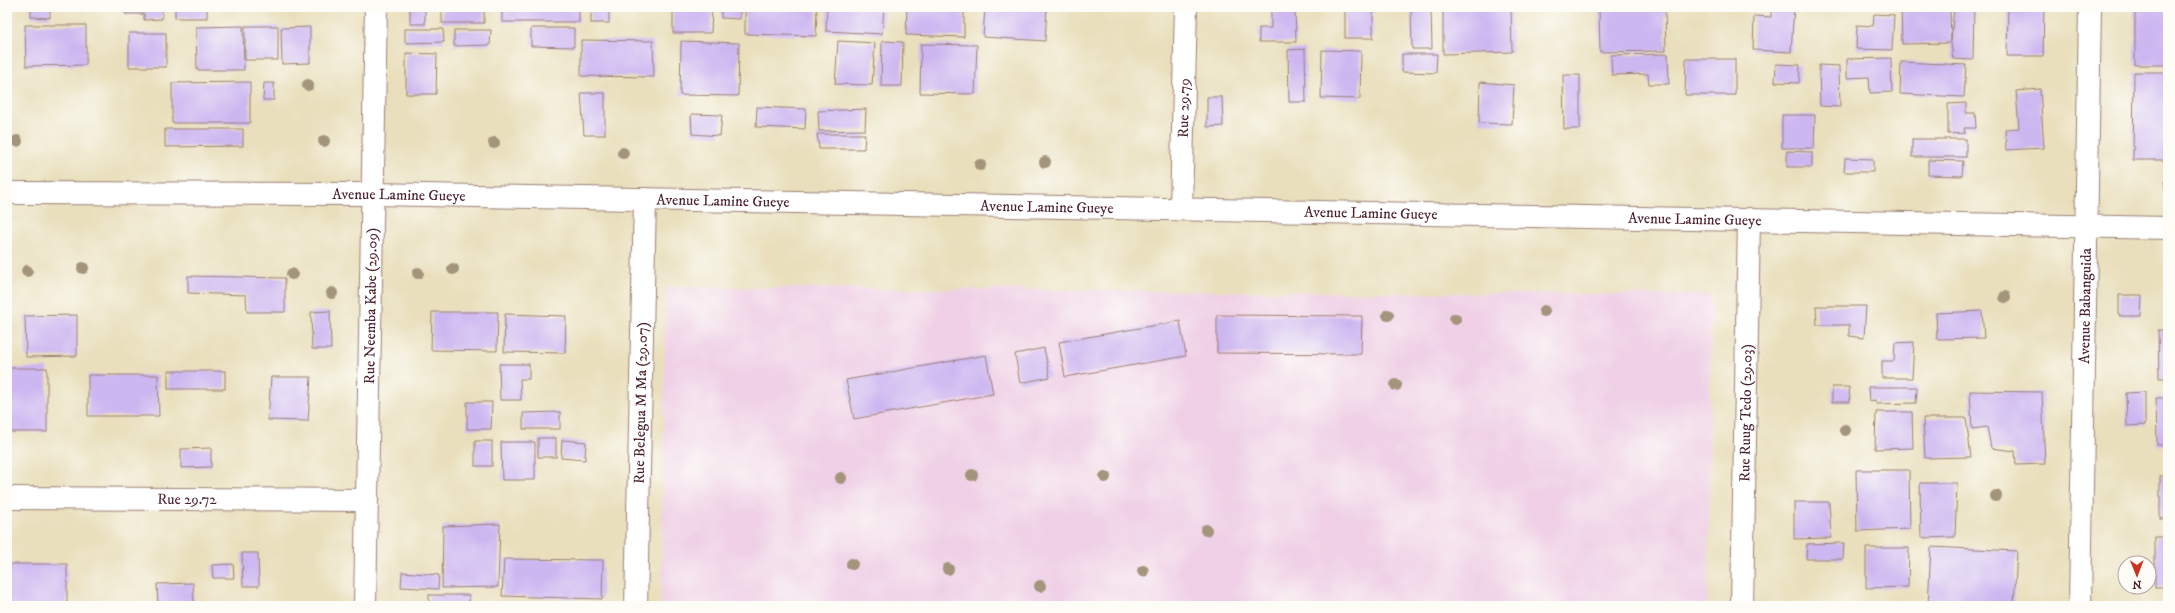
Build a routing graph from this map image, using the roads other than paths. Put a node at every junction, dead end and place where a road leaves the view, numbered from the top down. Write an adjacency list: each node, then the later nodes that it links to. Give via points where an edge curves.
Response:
1 (376, 7): 5 (street, Rue Neemba Kabe (29.09))
2 (1186, 7): 7 (street, Rue 29.79)
3 (2090, 7): 9 (street, Avenue Babanguida)
4 (7, 193): 5 (street, Avenue Lamine Gueye)
5 (372, 194): 6 (street, Avenue Lamine Gueye); 12 (street, Rue Neemba Kabe (29.09))
6 (645, 199): 7 (street, Avenue Lamine Gueye); 14 (street, Rue Belegua M Ma (29.07))
7 (1181, 209): 8 (street, Avenue Lamine Gueye)
8 (1749, 219): 9 (street, Avenue Lamine Gueye); 15 (street, Rue Ruug Tedo (29.03))
9 (2087, 226): 10 (street, Avenue Lamine Gueye); 16 (street, Avenue Babanguida)
10 (2168, 228)
11 (7, 498): 12 (street, Rue 29.72)
12 (367, 500): 13 (street, Rue Neemba Kabe (29.09))
13 (365, 606)
14 (636, 606)
15 (1742, 606)
16 (2080, 606)

